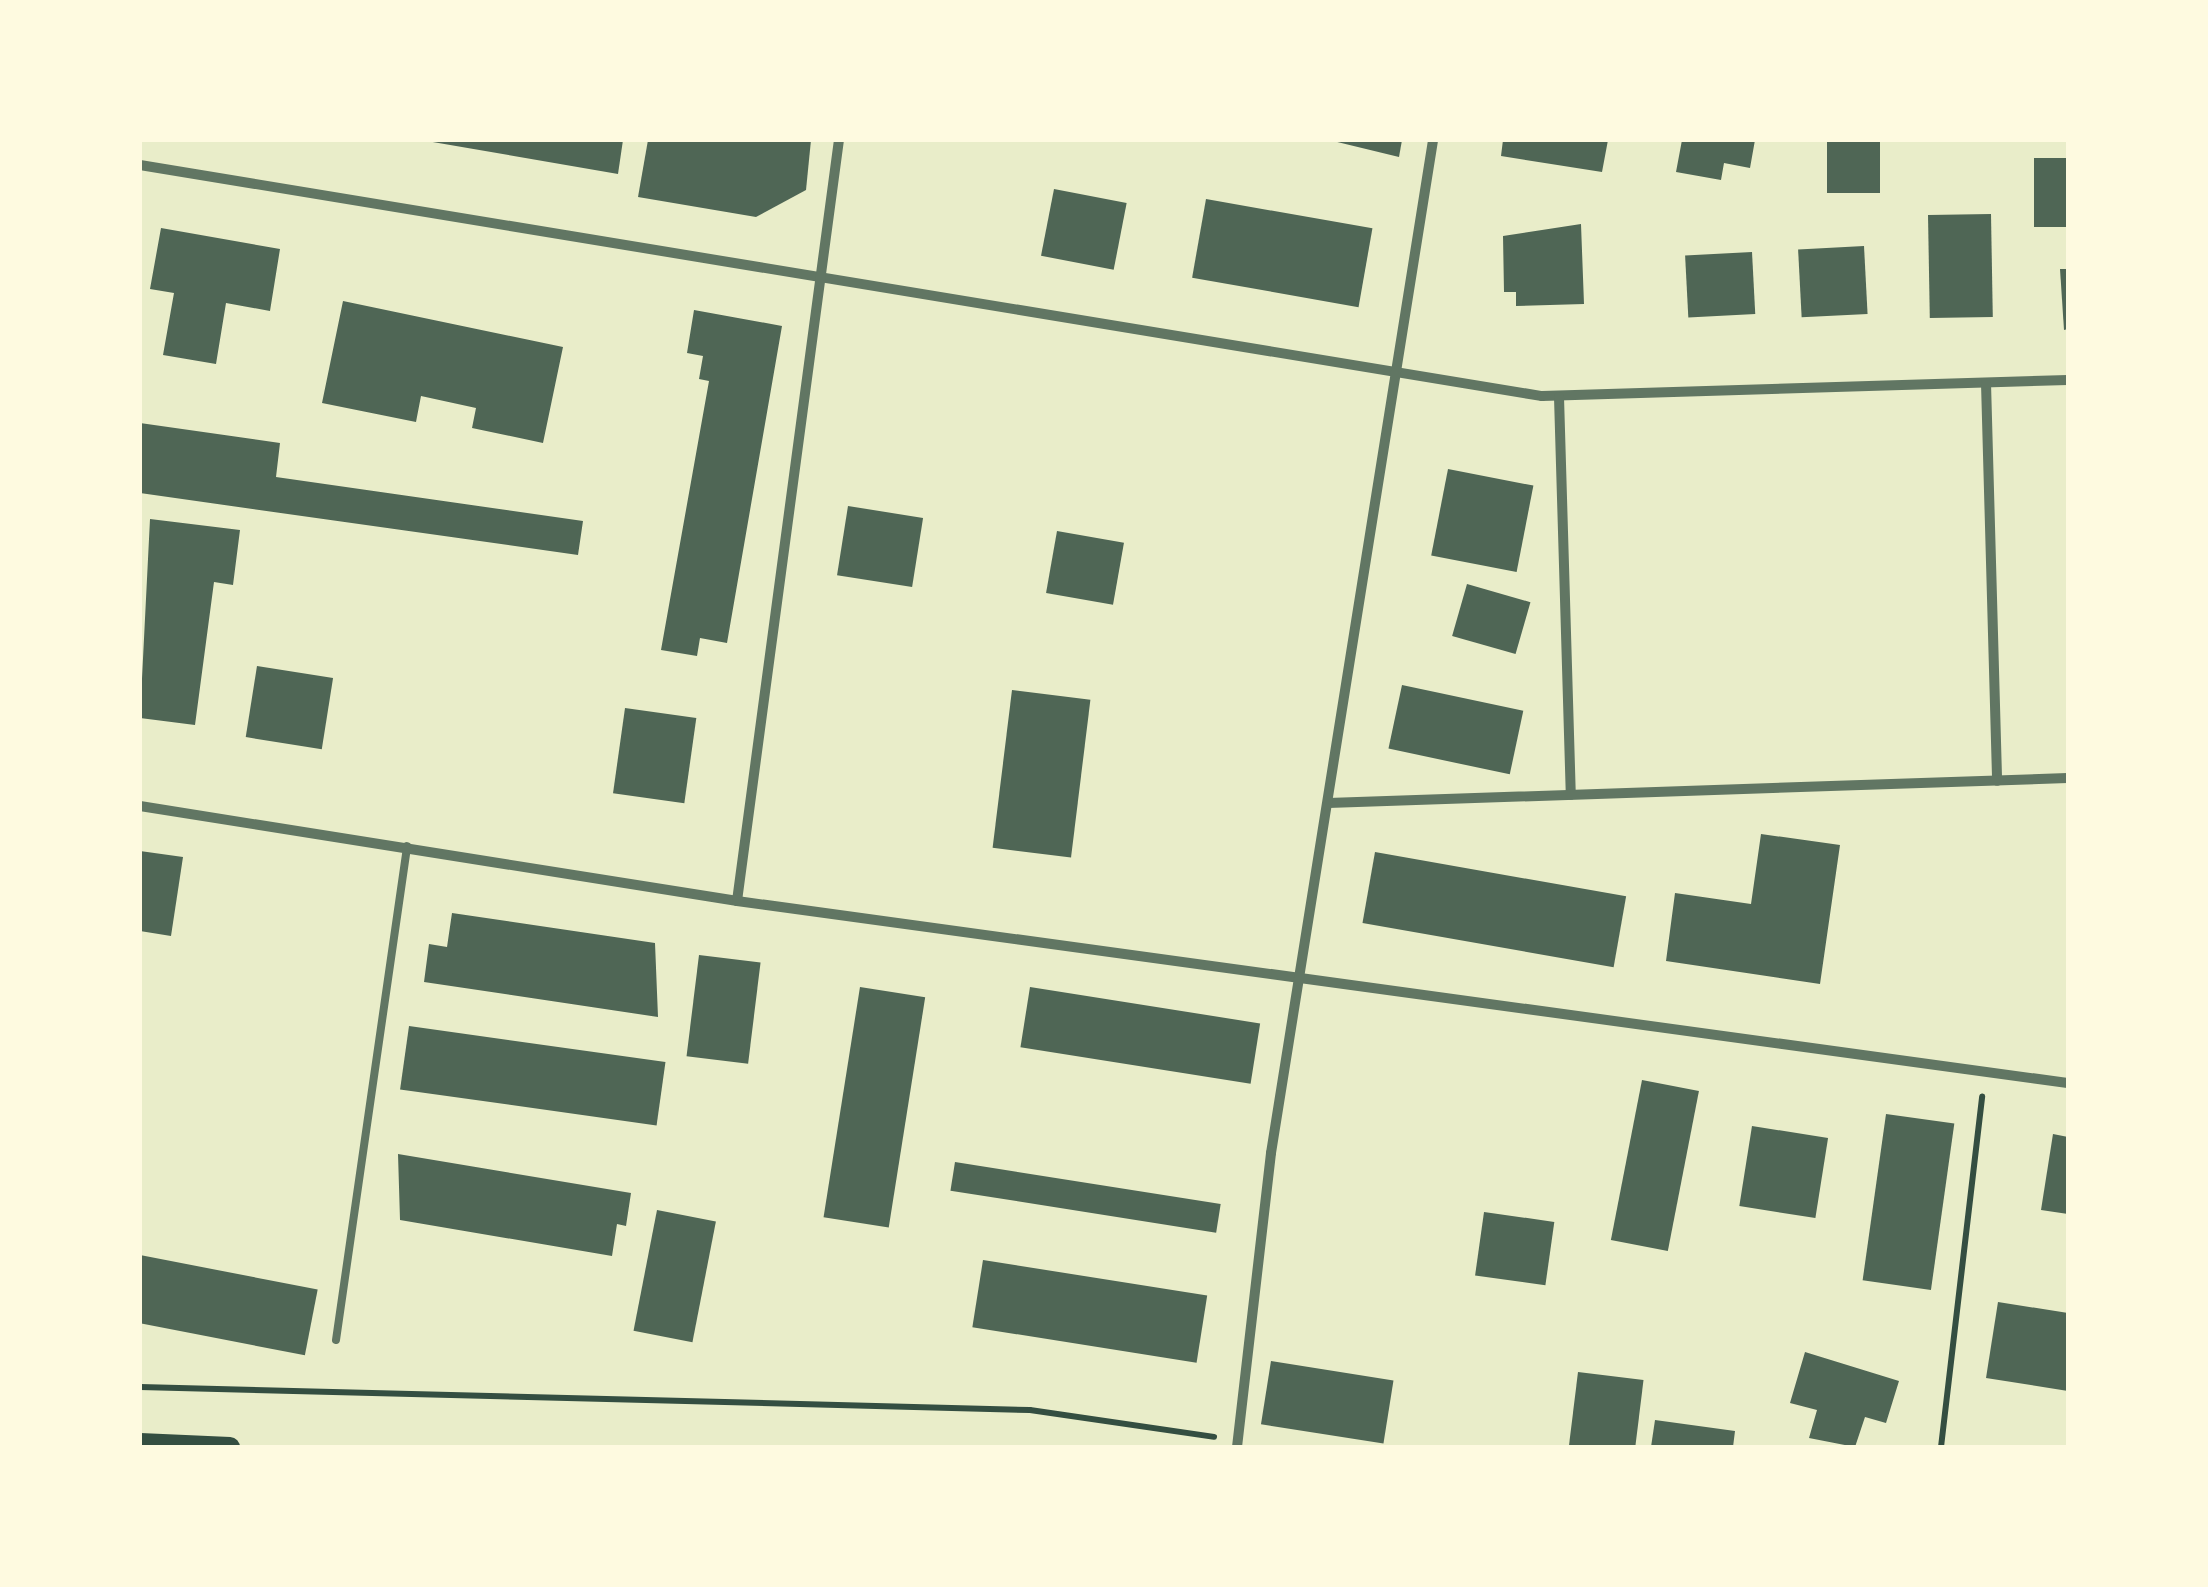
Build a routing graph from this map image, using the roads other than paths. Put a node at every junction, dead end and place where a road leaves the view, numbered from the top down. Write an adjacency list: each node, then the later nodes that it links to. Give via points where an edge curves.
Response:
1 (839, 140): 4 (street)
2 (1433, 140): 5 (street)
3 (140, 166): 4 (street)
4 (819, 280): 5 (street); 15 (street)
5 (1394, 378): 8 (street); 12 (street)
6 (2068, 380): 7 (street)
7 (1986, 382): 8 (street); 10 (street)
8 (1558, 397): 11 (street)
9 (2068, 778): 10 (street)
10 (1997, 781): 11 (street)
11 (1571, 795): 12 (street)
12 (1328, 803): 16 (street)
13 (140, 806): 14 (street)
14 (406, 846): 15 (street); 18 (lane)
15 (737, 901): 16 (street)
16 (1300, 981): 17 (street); 20 (street)
17 (2068, 1083)
18 (336, 1340)
19 (140, 1443): 21 (main road)
20 (1238, 1444)
21 (230, 1447)

